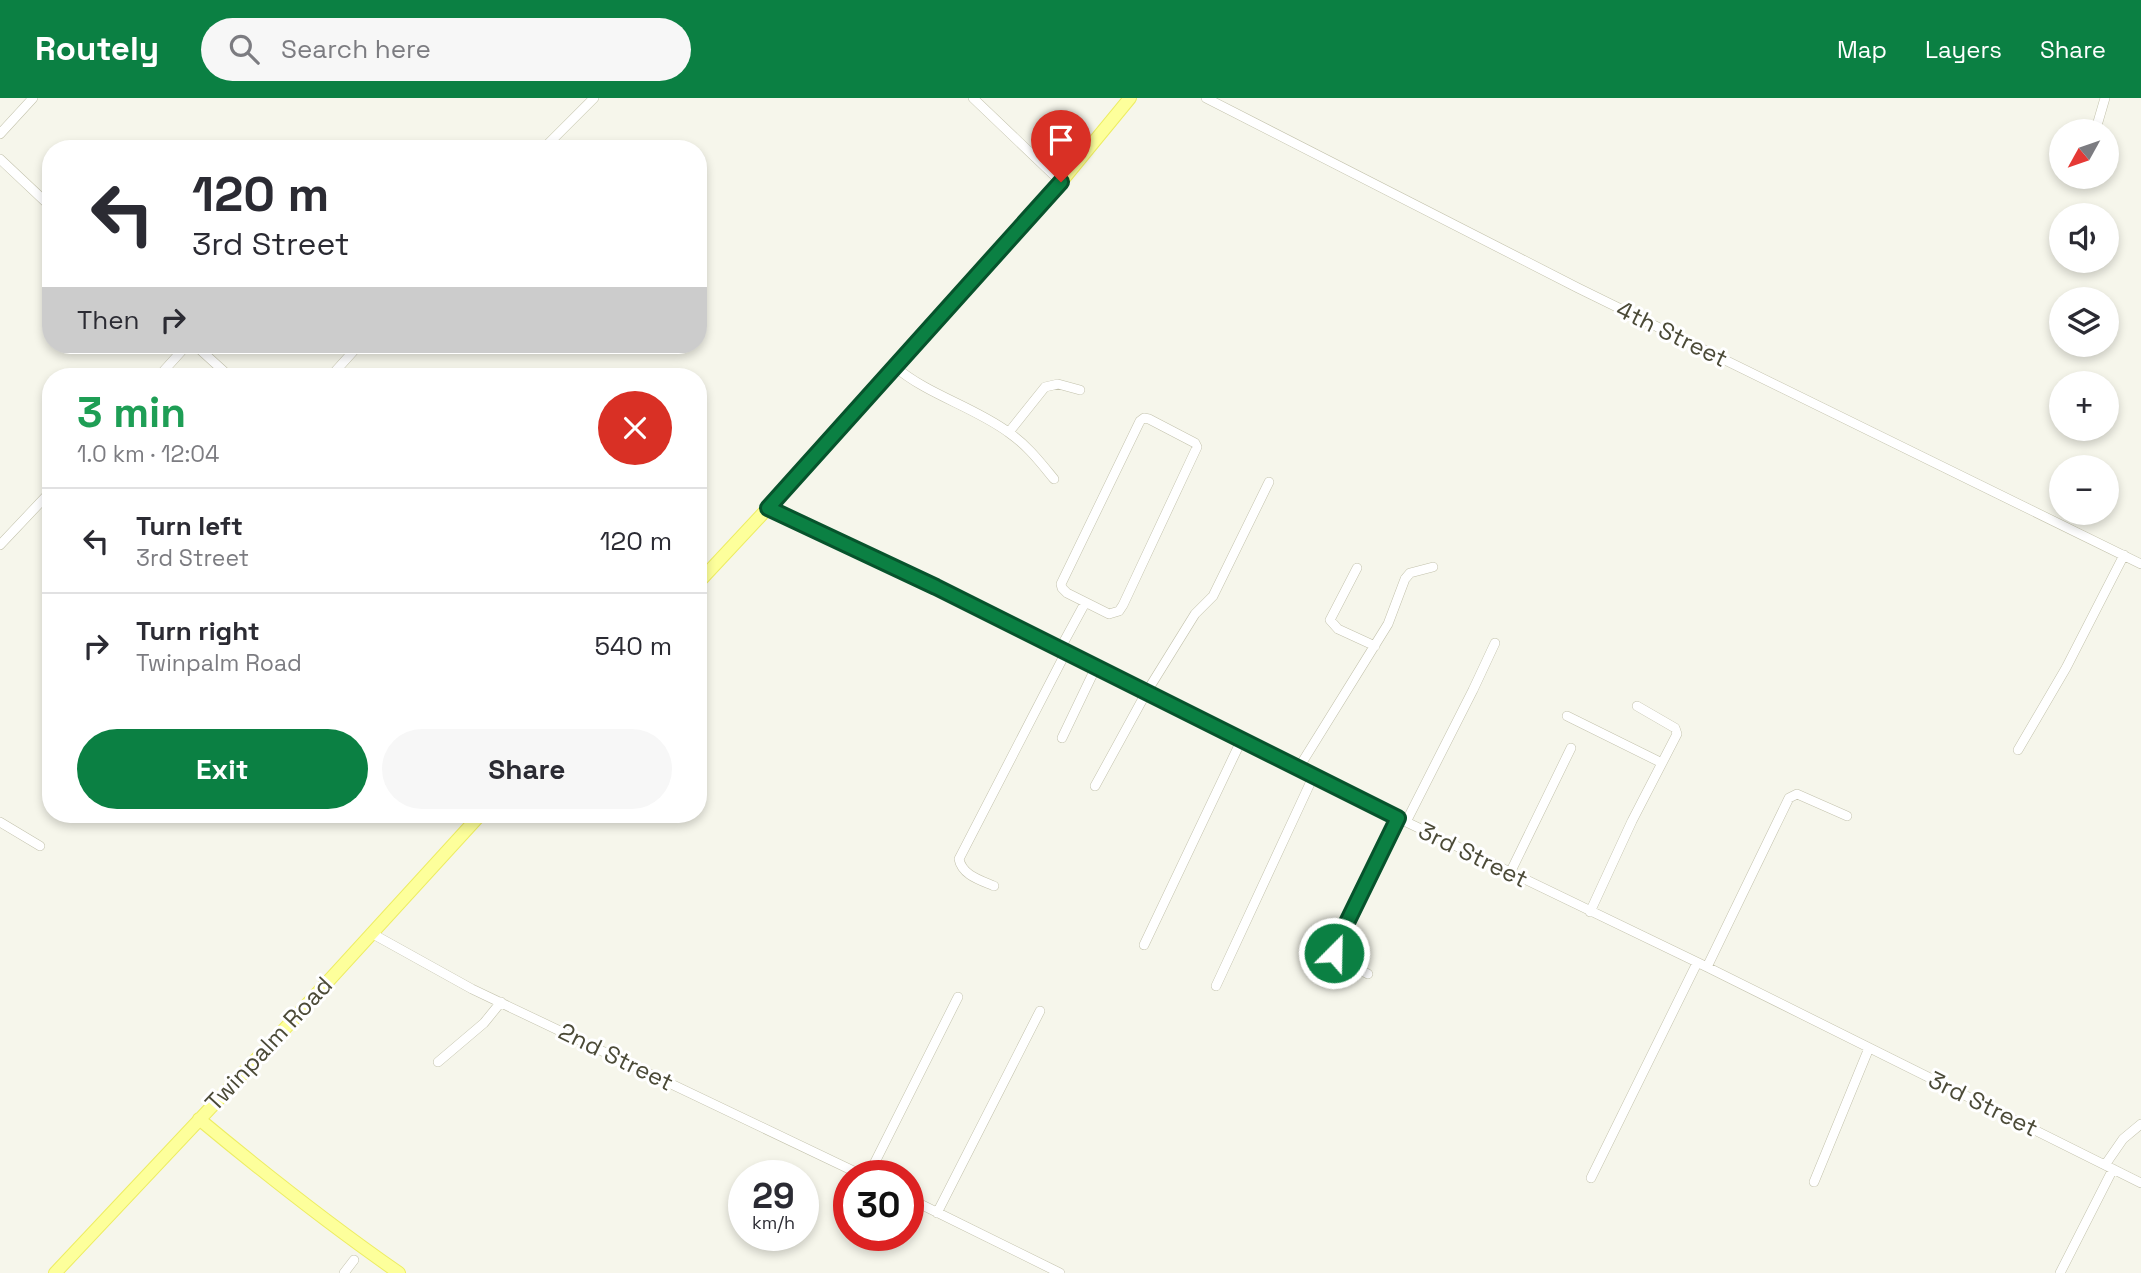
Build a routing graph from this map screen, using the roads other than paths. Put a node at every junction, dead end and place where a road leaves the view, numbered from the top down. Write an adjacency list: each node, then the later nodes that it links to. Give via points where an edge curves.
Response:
1 (33, 98): 8 (street)
2 (594, 98): 9 (street)
3 (974, 98): 11 (street)
4 (1130, 98): 11 (main road)
5 (1206, 98): 27 (street, 4th Street, via 1578,288)
6 (2105, 98): 7 (street)
7 (2099, 119)
8 (0, 134)
9 (552, 140)
10 (0, 159): 12 (street)
11 (1061, 182): 16 (main road)
12 (42, 199)
13 (179, 354): 17 (street)
14 (205, 354): 18 (street)
15 (351, 354): 19 (street)
16 (894, 366): 21 (street, via 910,380); 25 (main road)
17 (166, 368)
18 (220, 368)
19 (338, 368)
20 (1080, 390): 21 (street, via 1058,384 1045,387)
21 (1009, 432): 22 (street)
22 (1054, 479)
23 (1269, 482): 37 (street, via 1213,596 1195,614)
24 (42, 501): 26 (street)
25 (768, 508): 31 (main road); 35 (street, 3rd Street)
26 (0, 545)
27 (2124, 555): 28 (street, 4th Street); 43 (street)
28 (2141, 564)
29 (1433, 567): 34 (street, via 1410,573 1405,579)
30 (1357, 568): 34 (street, via 1330,620 1338,629)
31 (707, 573)
32 (1084, 603): 32 (street, via 1109,614 1119,611 1196,453 1195,443 1150,419 1140,421 1061,584); 35 (street)
33 (1494, 643): 49 (street)
34 (1374, 646): 45 (street)
35 (1063, 650): 36 (street, 3rd Street); 54 (street, via 959,859 967,873)
36 (1096, 667): 37 (street, 3rd Street); 40 (street)
37 (1146, 693): 41 (street, 3rd Street); 47 (street)
38 (1637, 706): 44 (street, via 1678,731)
39 (1567, 716): 44 (street)
40 (1062, 738)
41 (1241, 741): 45 (street, 3rd Street); 57 (street)
42 (1571, 748): 53 (street)
43 (2018, 750)
44 (1662, 763): 55 (street)
45 (1298, 769): 46 (street, 3rd Street)
46 (1313, 777): 49 (street, 3rd Street); 61 (street)
47 (1095, 786)
48 (1847, 816): 59 (street, via 1797,794 1789,798)
49 (1402, 820): 53 (street, 3rd Street); 60 (street, via 1335,947 1337,958)
50 (0, 822): 52 (street)
51 (473, 823): 56 (main road, Twinpalm Road)
52 (40, 846)
53 (1510, 873): 55 (street, 3rd Street)
54 (993, 886)
55 (1590, 912): 58 (street, 3rd Street)
56 (371, 933): 63 (street, 2nd Street); 67 (main road, Twinpalm Road)
57 (1144, 944)
58 (1697, 963): 59 (street, 3rd Street); 72 (street)
59 (1707, 967): 65 (street, 3rd Street)
60 (1368, 974)
61 (1216, 986)
62 (958, 997): 70 (street)
63 (501, 1002): 66 (street); 69 (street, 2nd Street)
64 (1040, 1011): 76 (street)
65 (1869, 1048): 71 (street, 3rd Street); 73 (street)
66 (439, 1062)
67 (199, 1119): 78 (main road, Twinpalm Road); 80 (main road)
68 (2141, 1124): 71 (street, via 2123,1139)
69 (833, 1160)
70 (874, 1160)
71 (2109, 1167): 74 (street, 3rd Street); 82 (street)
72 (1591, 1178)
73 (1814, 1182)
74 (2141, 1183)
75 (924, 1206): 76 (street)
76 (937, 1213): 81 (street)
77 (354, 1260): 79 (street)
78 (55, 1273)
79 (344, 1273)
80 (399, 1273)
81 (1060, 1273)
82 (2060, 1273)

